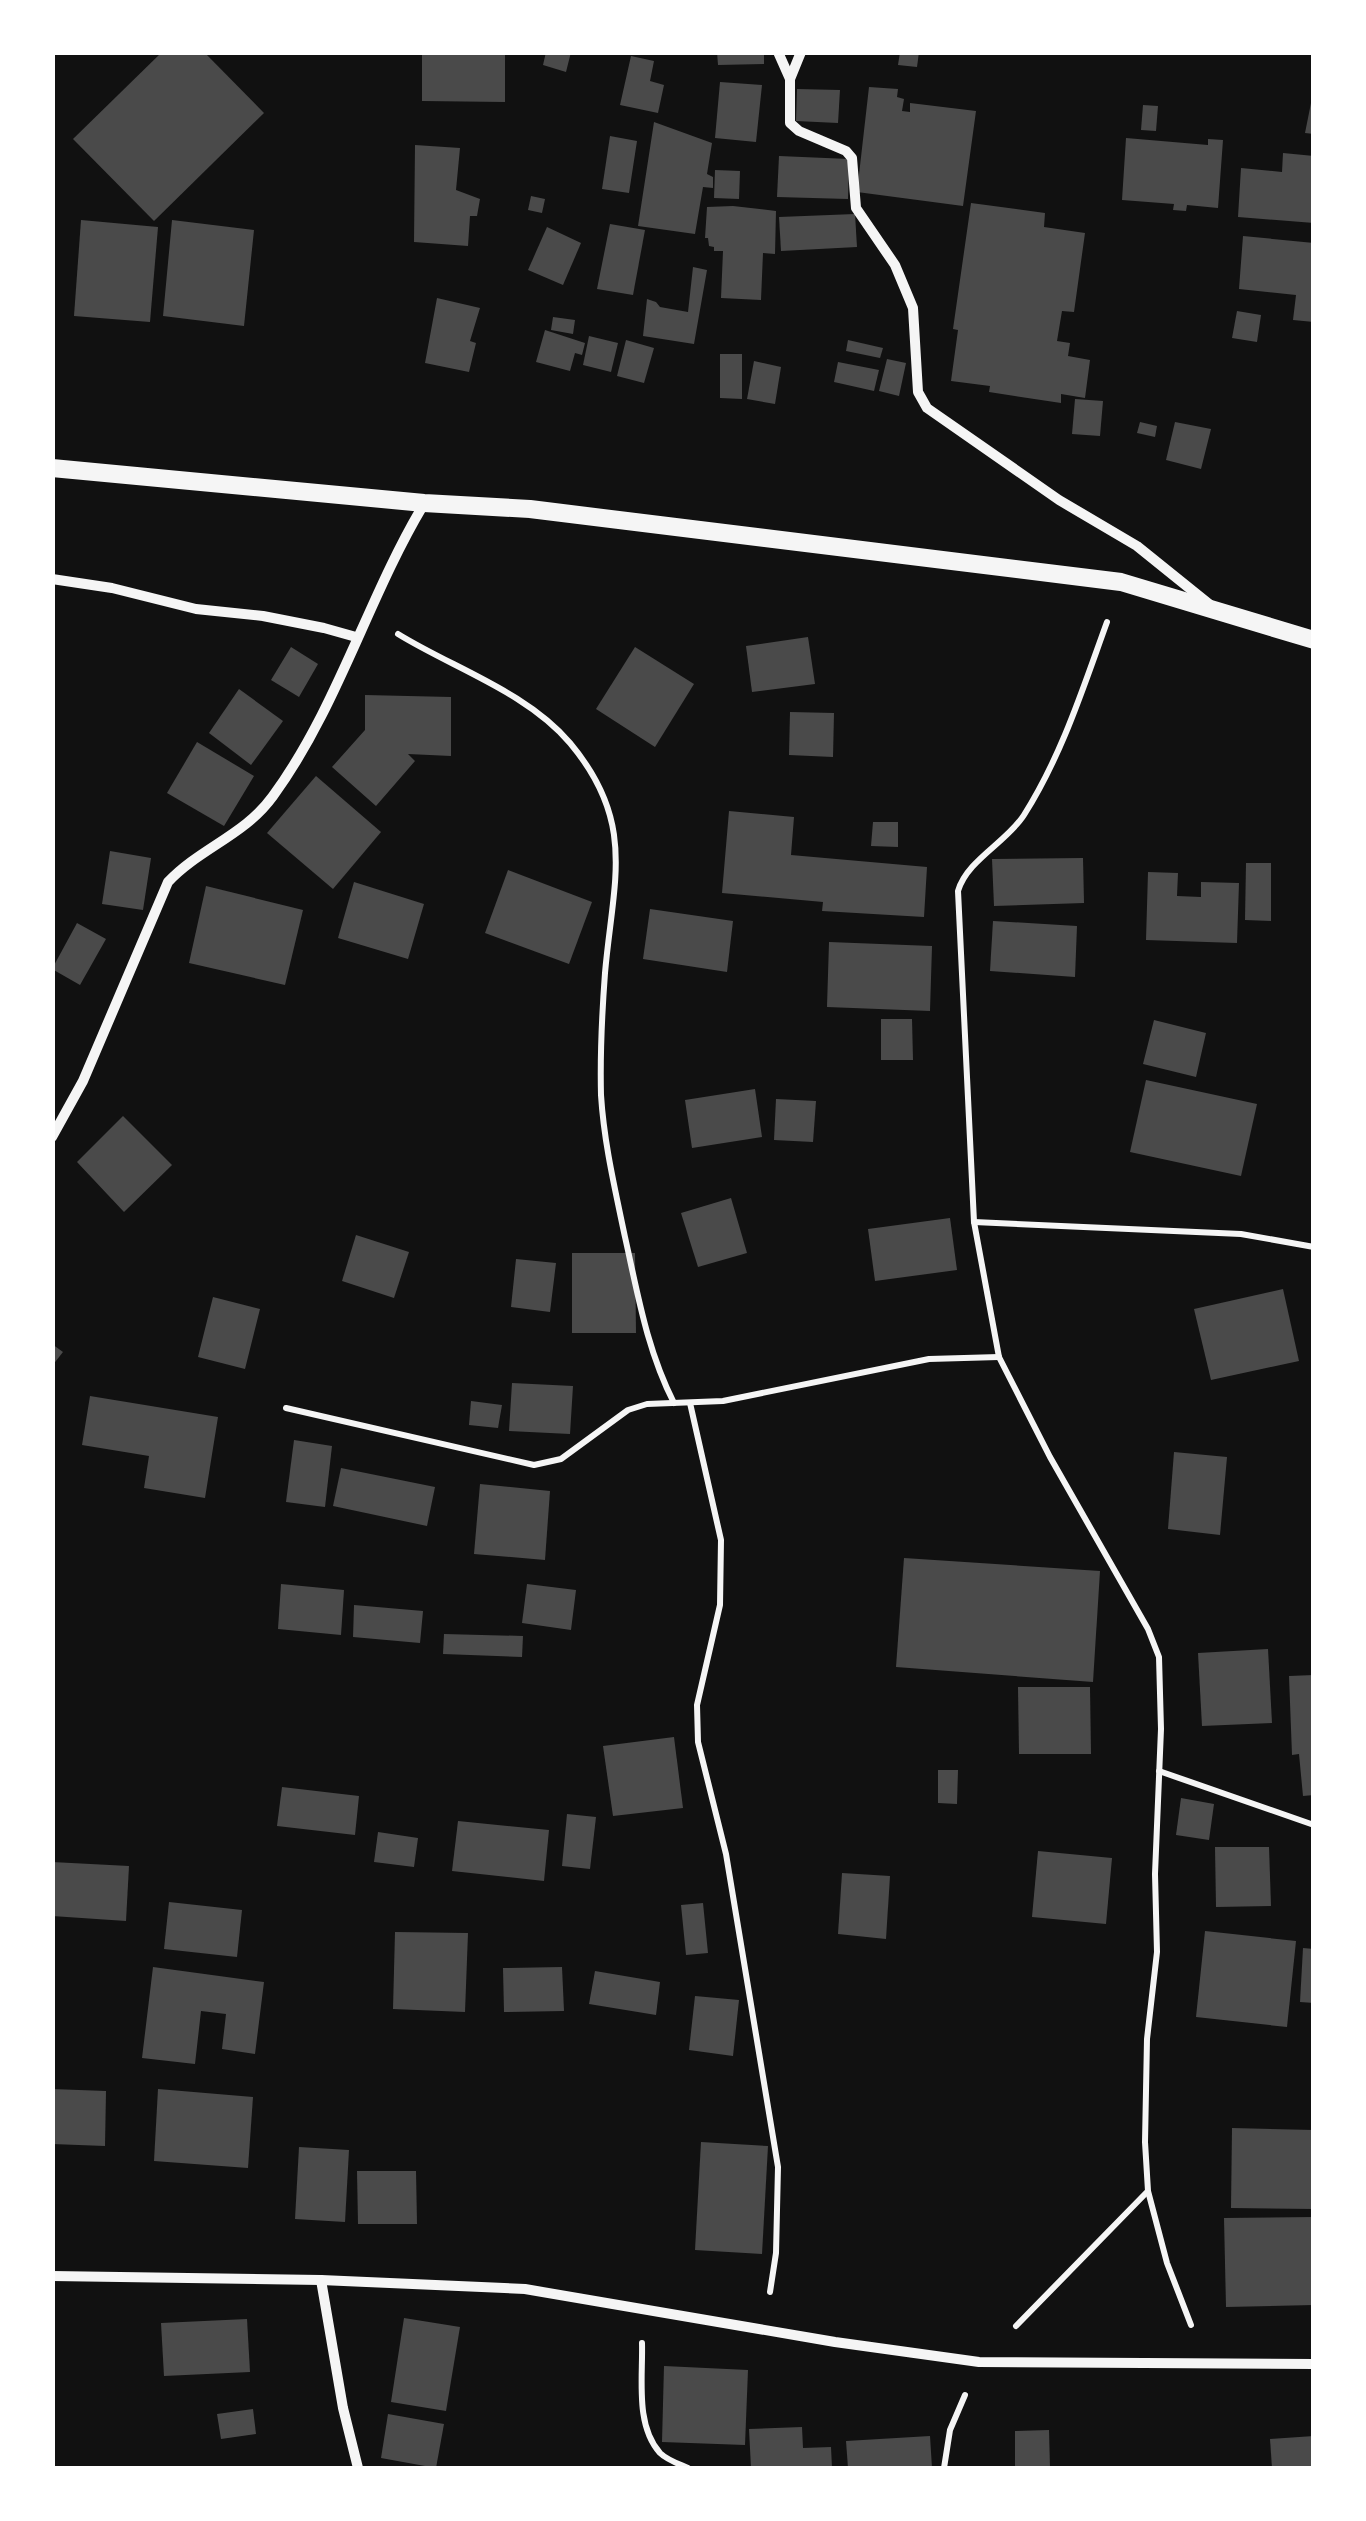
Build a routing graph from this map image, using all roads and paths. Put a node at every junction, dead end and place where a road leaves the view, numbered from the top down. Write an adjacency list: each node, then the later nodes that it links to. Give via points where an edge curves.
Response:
1 (778, 52): 3 (street)
2 (802, 52): 3 (street)
3 (790, 79): 8 (street, via 790,122 852,158 856,208 906,285 916,327 918,392 928,408 1058,500 1137,546)
4 (52, 468): 5 (street)
5 (424, 503): 7 (street, via 530,509); 9 (street)
6 (52, 578): 10 (street)
7 (1121, 582): 8 (street); 13 (path, via 1067,733 1028,809 958,891)
8 (1218, 611): 11 (street)
9 (368, 613): 10 (street); 16 (path, via 560,731 604,798 618,868 605,974 604,1139 648,1344)
10 (356, 637): 12 (street, via 311,734 274,794 238,832 168,882 84,1081)
11 (1314, 640)
12 (52, 1138)
13 (974, 1222): 14 (path, via 1241,1234); 15 (path)
14 (1314, 1248)
15 (999, 1357): 17 (path, via 929,1359); 19 (path, via 1159,1657)
16 (674, 1403): 17 (path); 18 (path, via 628,1410 561,1458 534,1465)
17 (690, 1403): 25 (path, via 721,1540 720,1605 697,1704 698,1742 726,1854 778,2166)
18 (286, 1408)
19 (1159, 1770): 20 (path); 21 (path)
20 (1314, 1825)
21 (1148, 2191): 26 (path); 27 (path)
22 (52, 2276): 23 (street)
23 (321, 2280): 24 (street, via 525,2290); 29 (street)
24 (642, 2307): 25 (street); 30 (path, via 648,2433 662,2455)
25 (765, 2330): 26 (street)
26 (980, 2362): 27 (street); 31 (path, via 950,2430)
27 (1205, 2364): 28 (street)
28 (1314, 2364)
29 (358, 2468)
30 (688, 2468)
31 (944, 2468)

